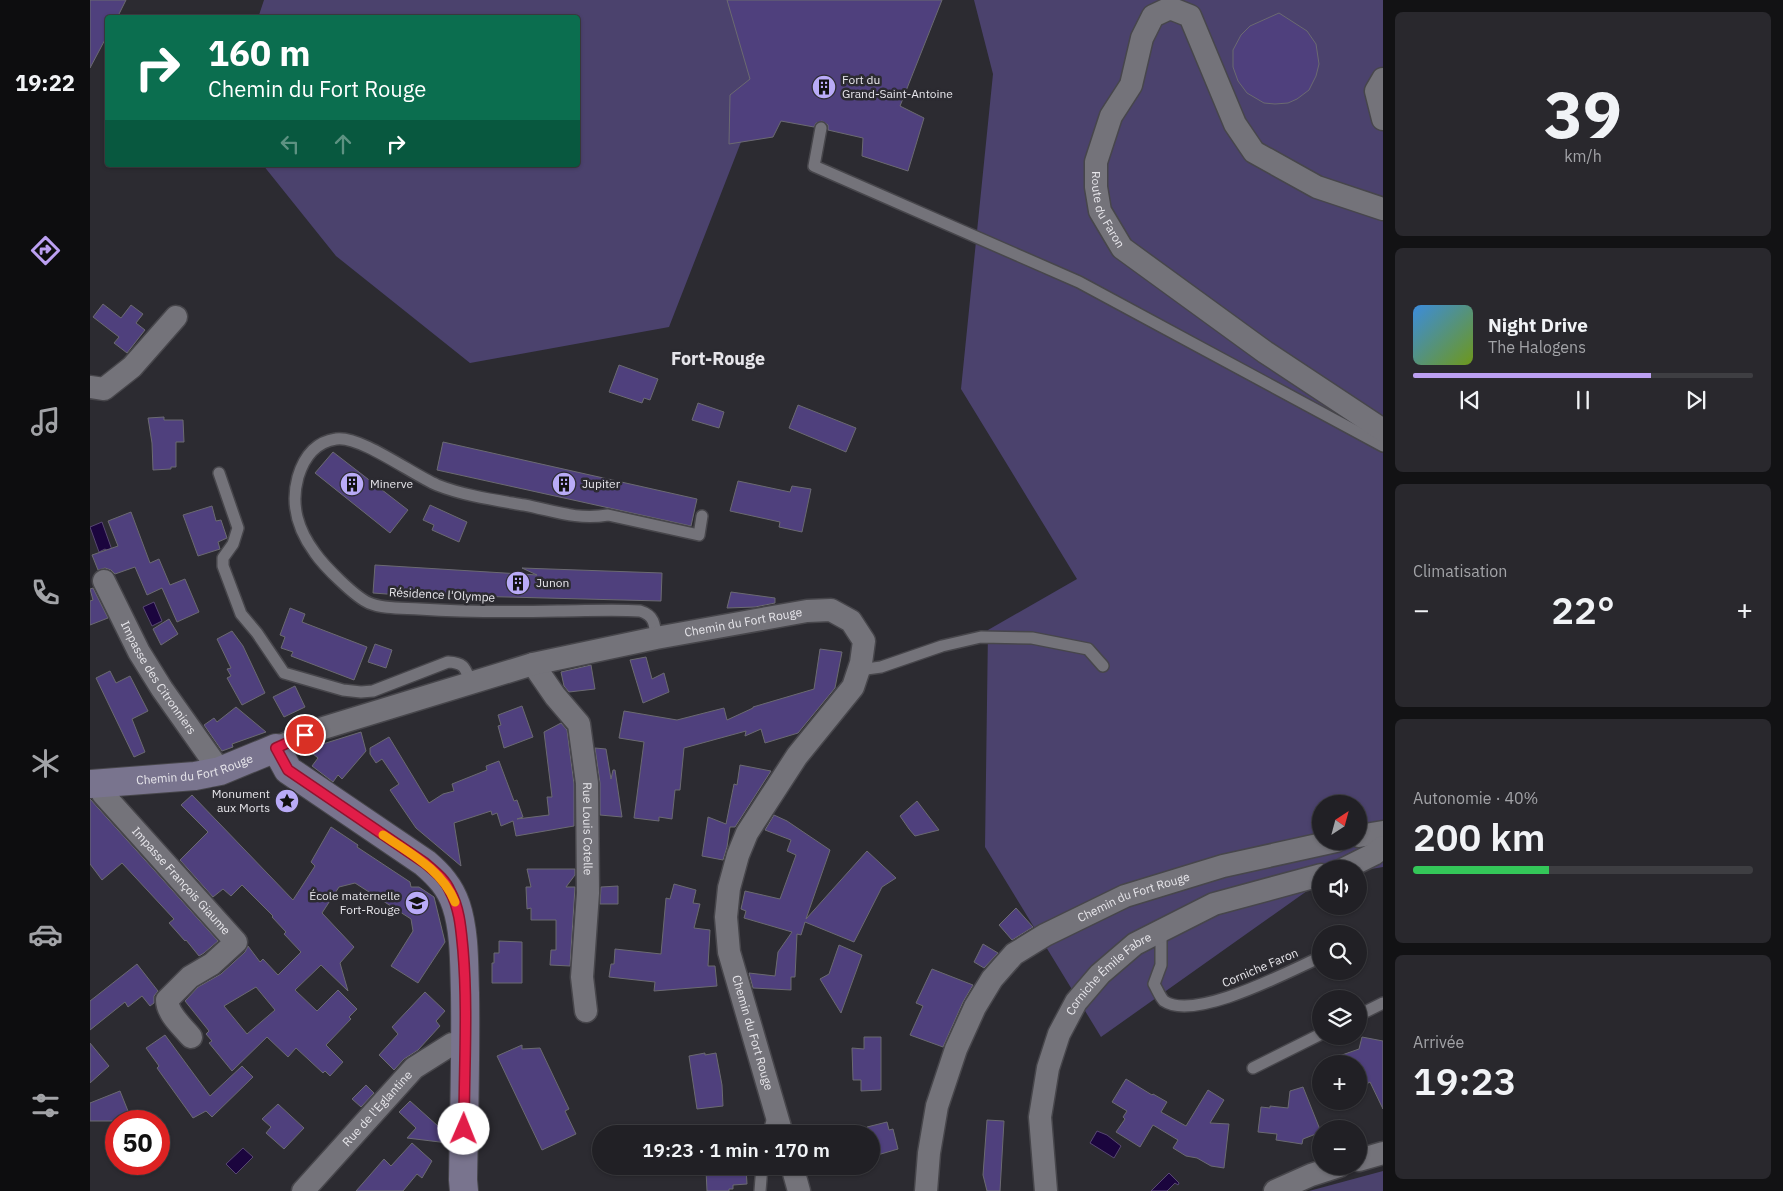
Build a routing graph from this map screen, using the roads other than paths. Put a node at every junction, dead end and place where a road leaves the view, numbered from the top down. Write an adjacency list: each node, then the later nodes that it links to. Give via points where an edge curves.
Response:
1 (1383, 79): 2 (street, via 1376,91)
2 (1383, 119)
3 (821, 128): 8 (lane, via 814,166 1079,282)
4 (1383, 209): 7 (street, Route du Faron, via 1317,187 1254,152 1235,124 1190,16 1170,8 1153,16 1142,38 1131,85 1111,116 1096,162 1100,211 1122,248 1266,352)
5 (176, 317): 6 (street, via 132,367 104,390)
6 (90, 387)
7 (1383, 430)
8 (1383, 446)
9 (219, 473): 16 (lane, via 238,528 222,566 241,614 284,672 343,690 361,692 373,691 454,662 465,667)
10 (702, 516): 12 (lane, Résidence l'Olympe, via 699,535 608,515 575,517 438,485 368,447 339,438 318,445 303,464 294,494 295,514 302,533 322,564 369,603 466,612 640,611 652,617)
11 (104, 581): 18 (street, Impasse des Citronniers, via 139,652)
12 (656, 638): 13 (street, Chemin du Fort Rouge); 15 (street, Chemin du Fort Rouge, via 807,611 831,610 851,621 864,641)
13 (533, 664): 16 (street, Chemin du Fort Rouge); 31 (street, Rue Louis Cotelle, via 579,724 587,784 588,893 582,977)
14 (1103, 666): 15 (lane, via 1088,649 1032,638 981,637 942,646 882,667)
15 (859, 670): 37 (street, Chemin du Fort Rouge, via 853,687 797,756 748,833 729,888 726,917 729,952)
16 (471, 683): 17 (street, Chemin du Fort Rouge, via 320,729)
17 (276, 748): 18 (main road, Chemin du Fort Rouge); 35 (main road, via 288,770 425,863 450,890 460,918)
18 (220, 771): 19 (main road, Chemin du Fort Rouge)
19 (96, 784): 33 (street, Impasse François Giaume, via 236,942 212,964 190,977 167,1000 172,1014)
20 (1383, 832): 21 (street)
21 (1368, 834)
22 (1312, 846): 49 (street, Chemin du Fort Rouge, via 1223,866 1125,896 1014,954 992,979 956,1049 938,1106)
23 (1383, 847): 24 (street)
24 (1362, 860)
25 (1367, 869): 26 (street)
26 (1383, 869)
27 (1312, 877): 28 (street, Corniche Émile Fabre, via 1214,904)
28 (1161, 930): 29 (lane, Corniche Faron, via 1161,964 1154,984 1163,1000 1176,1006 1194,1006 1232,996); 50 (street, Corniche Émile Fabre, via 1135,944 1100,974 1076,1002 1059,1034 1048,1068 1040,1117)
29 (1312, 961)
30 (1383, 1003): 32 (lane)
31 (586, 1011)
32 (1367, 1011)
33 (191, 1037)
34 (1312, 1038): 36 (lane)
35 (465, 1044): 45 (street, Rue de l'Eglantine, via 452,1044 414,1068); 46 (main road)
36 (1253, 1068)
37 (776, 1111): 38 (lane); 39 (street, Chemin du Fort Rouge)
38 (771, 1125)
39 (780, 1125)
40 (1383, 1153): 41 (street)
41 (1367, 1158)
42 (1312, 1174): 51 (street)
43 (761, 1175): 47 (lane)
44 (795, 1175): 48 (street)
45 (303, 1191)
46 (464, 1191)
47 (760, 1191)
48 (799, 1191)
49 (926, 1191)
50 (1046, 1191)
51 (1275, 1191)

